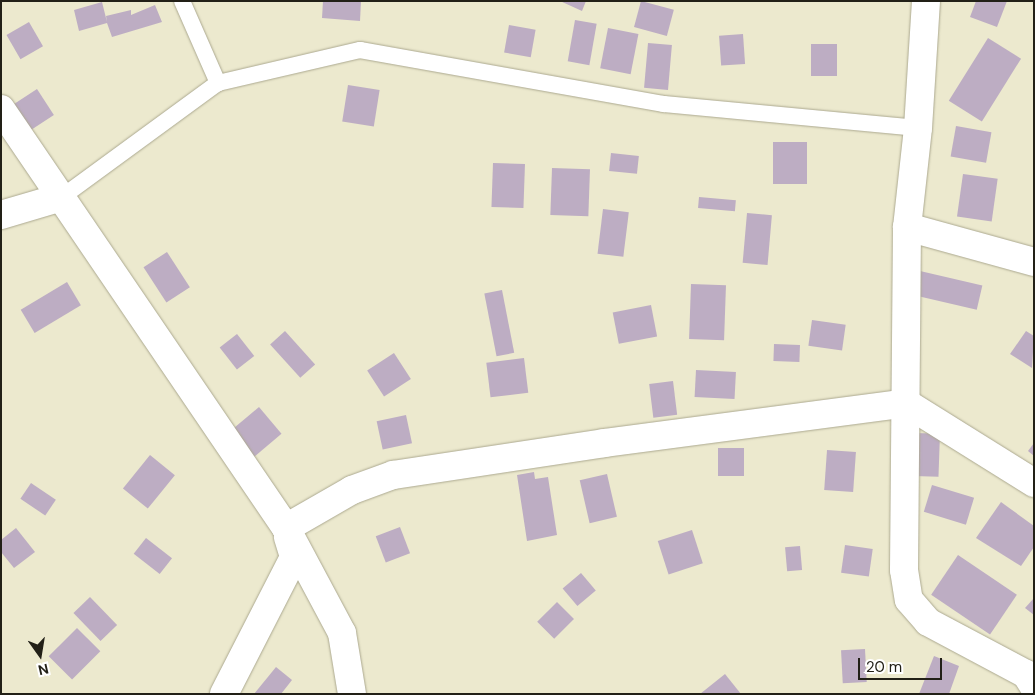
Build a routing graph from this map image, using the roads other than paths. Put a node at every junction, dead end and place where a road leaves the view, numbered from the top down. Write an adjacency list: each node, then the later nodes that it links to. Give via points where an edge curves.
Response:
1 (182, 1): 3 (lane)
2 (926, 1): 5 (street)
3 (218, 83): 5 (lane, via 360,50 664,104); 6 (lane)
4 (1, 109): 6 (street)
5 (918, 128): 8 (street)
6 (62, 197): 7 (street); 12 (street)
7 (1, 215)
8 (906, 226): 9 (street); 10 (street)
9 (1034, 262)
10 (906, 403): 11 (street); 12 (street, via 393,475 352,490); 13 (street, via 904,570 909,600 928,622 1026,674)
11 (1034, 484)
12 (286, 528): 14 (street, via 294,557); 15 (street, via 342,632)
13 (1034, 687)
14 (224, 694)
15 (352, 694)

